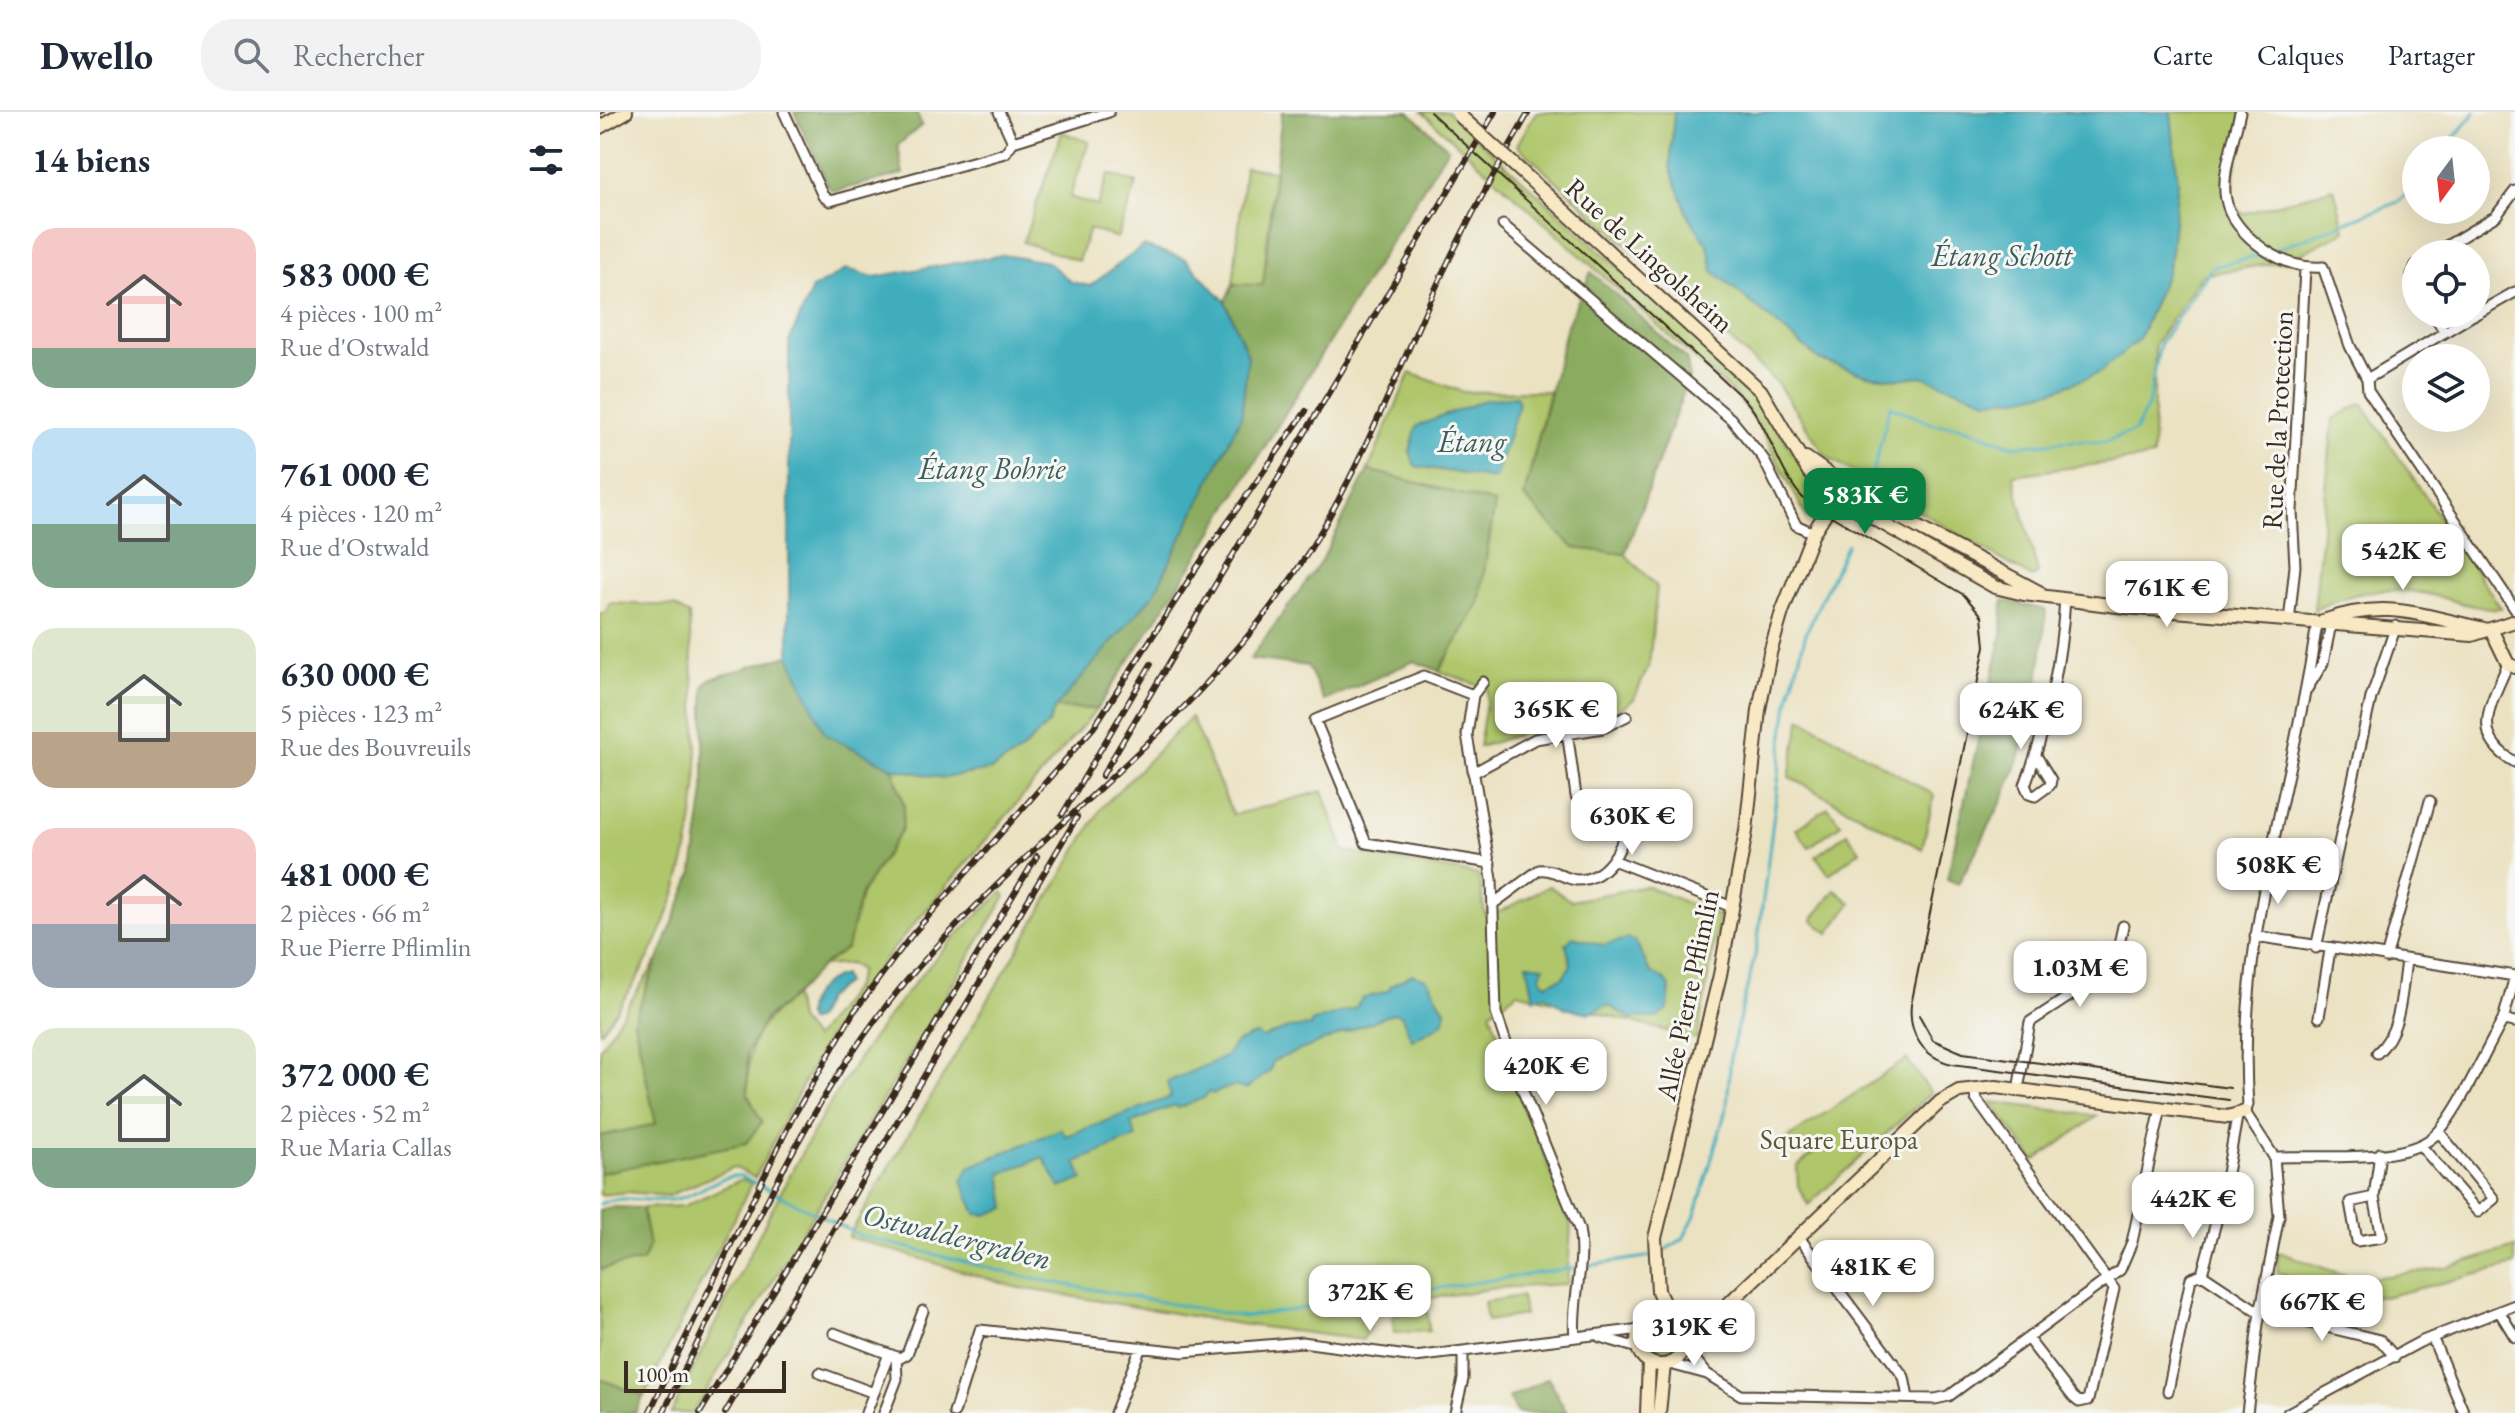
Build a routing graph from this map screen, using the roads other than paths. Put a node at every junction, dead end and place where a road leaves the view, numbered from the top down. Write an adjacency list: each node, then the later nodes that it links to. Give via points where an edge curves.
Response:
1 (626, 112): 7 (street)
2 (784, 112): 8 (street, via 830,201 1005,153)
3 (999, 112): 8 (street)
4 (1109, 112): 8 (street)
5 (2240, 112): 14 (street, via 2224,190 2231,220 2273,255)
6 (1458, 113): 21 (street, Rue de Lingolsheim, bridge, via 1745,374 1772,404)
7 (600, 127)
8 (1013, 142)
9 (2515, 191): 10 (street)
10 (2506, 203): 11 (street); 13 (street, via 2496,216)
11 (2515, 210)
12 (1503, 225): 24 (street, via 1731,419 1763,458 1796,525)
13 (2456, 240)
14 (2305, 269): 20 (street, via 2323,267); 29 (street, Rue de la Protection)
15 (2515, 292): 16 (street)
16 (2490, 306)
17 (2442, 328): 19 (street)
18 (2450, 328): 19 (street)
19 (2444, 331): 20 (street)
20 (2367, 379): 27 (street, via 2368,391)
21 (1796, 447): 22 (street, Rue de Lingolsheim); 23 (street, Rue de Lingolsheim, via 1814,478)
22 (1843, 486): 23 (street, Allée Pierre Pflimlin); 25 (street, Rue de Lingolsheim)
23 (1834, 497): 24 (street, Allée Pierre Pflimlin); 25 (street, Rue de Lingolsheim, via 1995,587)
24 (1813, 533): 47 (street, Allée Pierre Pflimlin, via 1770,653)
25 (2051, 597): 26 (street)
26 (2065, 599): 29 (street); 40 (street, via 2060,666)
27 (2515, 609)
28 (2515, 621): 33 (street)
29 (2289, 622): 30 (street)
30 (2317, 623): 31 (street); 33 (street, via 2381,607); 36 (street)
31 (2331, 624): 32 (street); 36 (street, via 2323,663)
32 (2396, 626): 33 (street, via 2472,635); 50 (street, via 2371,698)
33 (2492, 631): 34 (street)
34 (2512, 666): 41 (street, via 2488,716 2487,732 2489,743)
35 (1483, 682): 37 (street)
36 (2307, 689): 49 (street)
37 (1473, 695): 42 (street, via 1467,735); 45 (street, via 1424,676 1315,720 1366,843)
38 (1627, 716): 39 (street, via 1603,728)
39 (1567, 731): 42 (street, via 1521,744); 44 (street, via 1576,796 1624,825)
40 (2037, 757)
41 (2515, 762)
42 (1473, 773): 45 (street)
43 (2430, 801): 52 (street)
44 (1613, 860): 46 (street, via 1580,880 1539,870); 47 (street)
45 (1490, 863): 46 (street)
46 (1493, 904): 80 (street, via 1496,1013 1579,1229)
47 (1732, 907): 70 (street, Allée Pierre Pflimlin, via 1655,1238)
48 (2123, 926): 59 (street, via 2114,967 2030,1022)
49 (2255, 936): 50 (street); 61 (street, via 2246,1003 2248,1105)
50 (2316, 948): 51 (street)
51 (2330, 950): 52 (street); 54 (street)
52 (2386, 958): 53 (street)
53 (2406, 961): 55 (street, via 2515,976); 57 (street, via 2395,1027)
54 (2319, 1017)
55 (2503, 1020): 56 (street); 62 (street)
56 (2515, 1022)
57 (2378, 1049)
58 (1973, 1088): 59 (street); 67 (street, via 1940,1102); 69 (street)
59 (2018, 1090): 60 (street)
60 (2161, 1108): 61 (street); 69 (street, via 2128,1256)
61 (2241, 1115): 65 (street); 68 (street)
62 (2439, 1132): 63 (street); 63 (street, via 2494,1199 2478,1212)
63 (2421, 1146): 64 (street)
64 (2380, 1153): 65 (street); 66 (street)
65 (2274, 1157): 74 (street, via 2279,1216)
66 (2374, 1197): 66 (street, via 2382,1237 2357,1241 2350,1202)
67 (1798, 1236): 75 (street); 97 (street, via 1904,1377)
68 (2202, 1274): 74 (street); 96 (street, via 2191,1278)
69 (2109, 1279): 83 (street); 83 (street, via 2114,1289 2088,1400 2073,1397)
70 (1658, 1291): 76 (street, Allée Pierre Pflimlin); 77 (street, Allée Pierre Pflimlin)
71 (2515, 1305): 73 (street)
72 (923, 1311): 88 (street, via 907,1354)
73 (2499, 1311): 81 (street); 82 (street)
74 (2261, 1312): 89 (street, via 2380,1340); 105 (street)
75 (1705, 1320): 76 (street); 84 (street)
76 (1674, 1321): 77 (street); 84 (street)
77 (1644, 1325): 79 (street); 86 (street)
78 (834, 1333): 88 (street)
79 (1597, 1336): 80 (street); 86 (street)
80 (1575, 1337): 87 (street)
81 (2432, 1337): 89 (street); 107 (street)
82 (2515, 1337)
83 (2028, 1339): 97 (street, via 1956,1393 1942,1399)
84 (1685, 1343): 91 (street); 93 (street)
85 (1141, 1347): 87 (street, via 1183,1352 1302,1342 1415,1357); 100 (street, via 980,1330); 101 (street)
86 (1638, 1348): 90 (street)
87 (1463, 1353): 102 (street)
88 (892, 1355): 94 (street); 95 (street, via 899,1370)
89 (2395, 1357): 106 (street)
90 (1649, 1362): 91 (street); 103 (street)
91 (1667, 1364): 93 (street); 104 (street)
92 (820, 1373): 94 (street)
93 (1707, 1374): 97 (street, via 1741,1395)
94 (876, 1388): 95 (street); 98 (street)
95 (893, 1390): 99 (street)
96 (2168, 1391)
97 (1908, 1398)
98 (866, 1413)
99 (884, 1413)
100 (954, 1413)
101 (1115, 1413)
102 (1455, 1413)
103 (1647, 1413)
104 (1659, 1413)
105 (2247, 1413)
106 (2288, 1413)
107 (2464, 1413)

